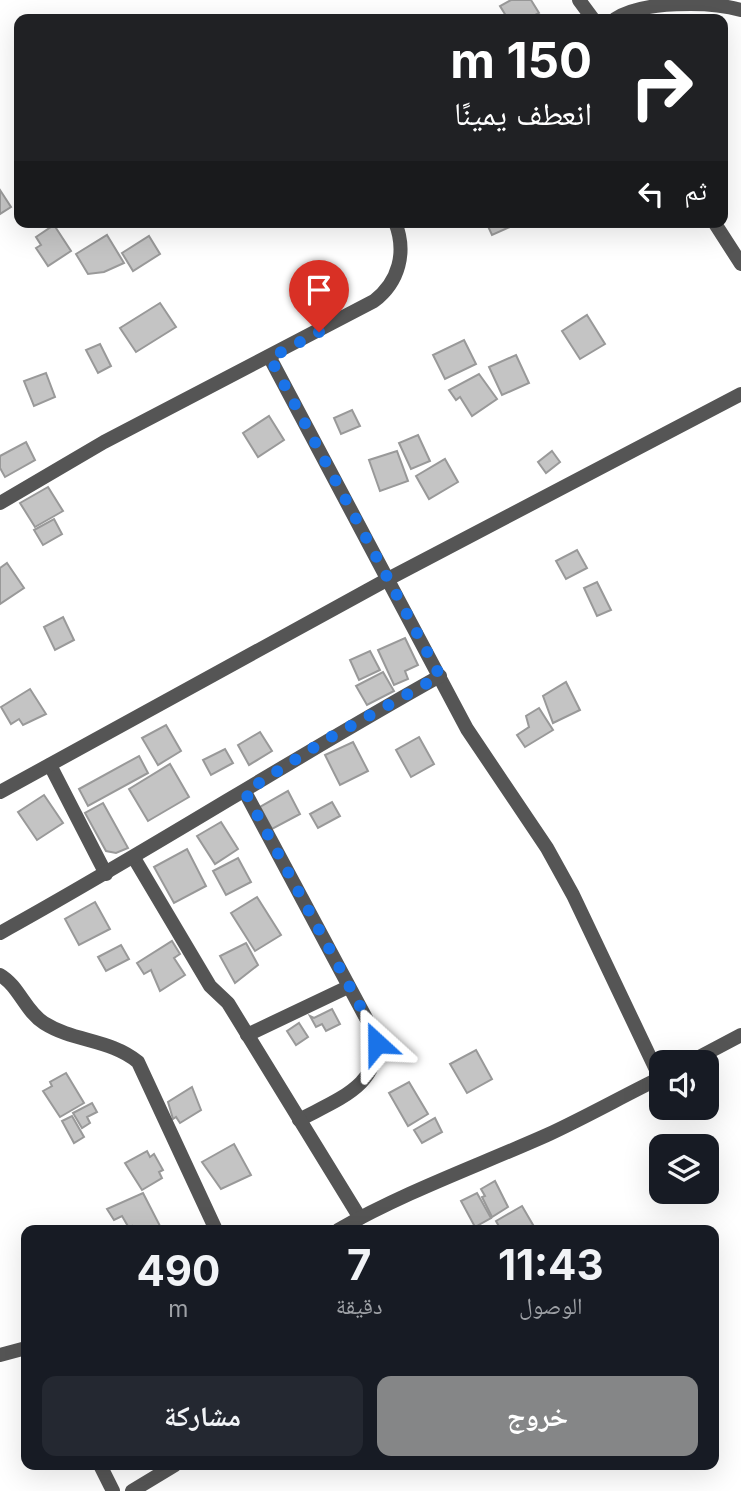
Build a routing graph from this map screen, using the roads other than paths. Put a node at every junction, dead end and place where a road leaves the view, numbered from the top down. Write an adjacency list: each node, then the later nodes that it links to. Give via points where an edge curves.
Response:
1 (741, 10): 2 (street, via 652,5)
2 (623, 14)
3 (396, 228): 6 (street, via 399,262 384,293)
4 (718, 228): 5 (street)
5 (741, 264)
6 (270, 358): 8 (street, via 104,442); 9 (street)
7 (741, 394): 9 (street)
8 (0, 503)
9 (390, 578): 10 (street); 11 (street)
10 (440, 676): 13 (street); 22 (street, via 480,750 554,860)
11 (50, 765): 12 (street); 15 (street)
12 (0, 792)
13 (245, 792): 14 (street); 18 (street)
14 (134, 858): 15 (street); 19 (street, via 210,986 228,1003)
15 (106, 874): 16 (street)
16 (0, 933)
17 (0, 975): 26 (street, via 41,1021 79,1039 115,1046 138,1062)
18 (348, 987): 19 (street); 24 (street, via 374,1032 377,1043 372,1070 358,1088)
19 (247, 1035): 24 (street)
20 (741, 1035): 21 (street)
21 (713, 1050)
22 (649, 1053)
23 (649, 1083): 25 (street, via 547,1135 447,1175)
24 (299, 1120): 25 (street)
25 (360, 1218): 27 (street)
26 (214, 1225)
27 (348, 1225)
28 (21, 1349): 29 (street)
29 (0, 1355)
30 (102, 1470): 32 (street)
31 (167, 1470): 33 (street)
32 (113, 1491)
33 (132, 1491)

